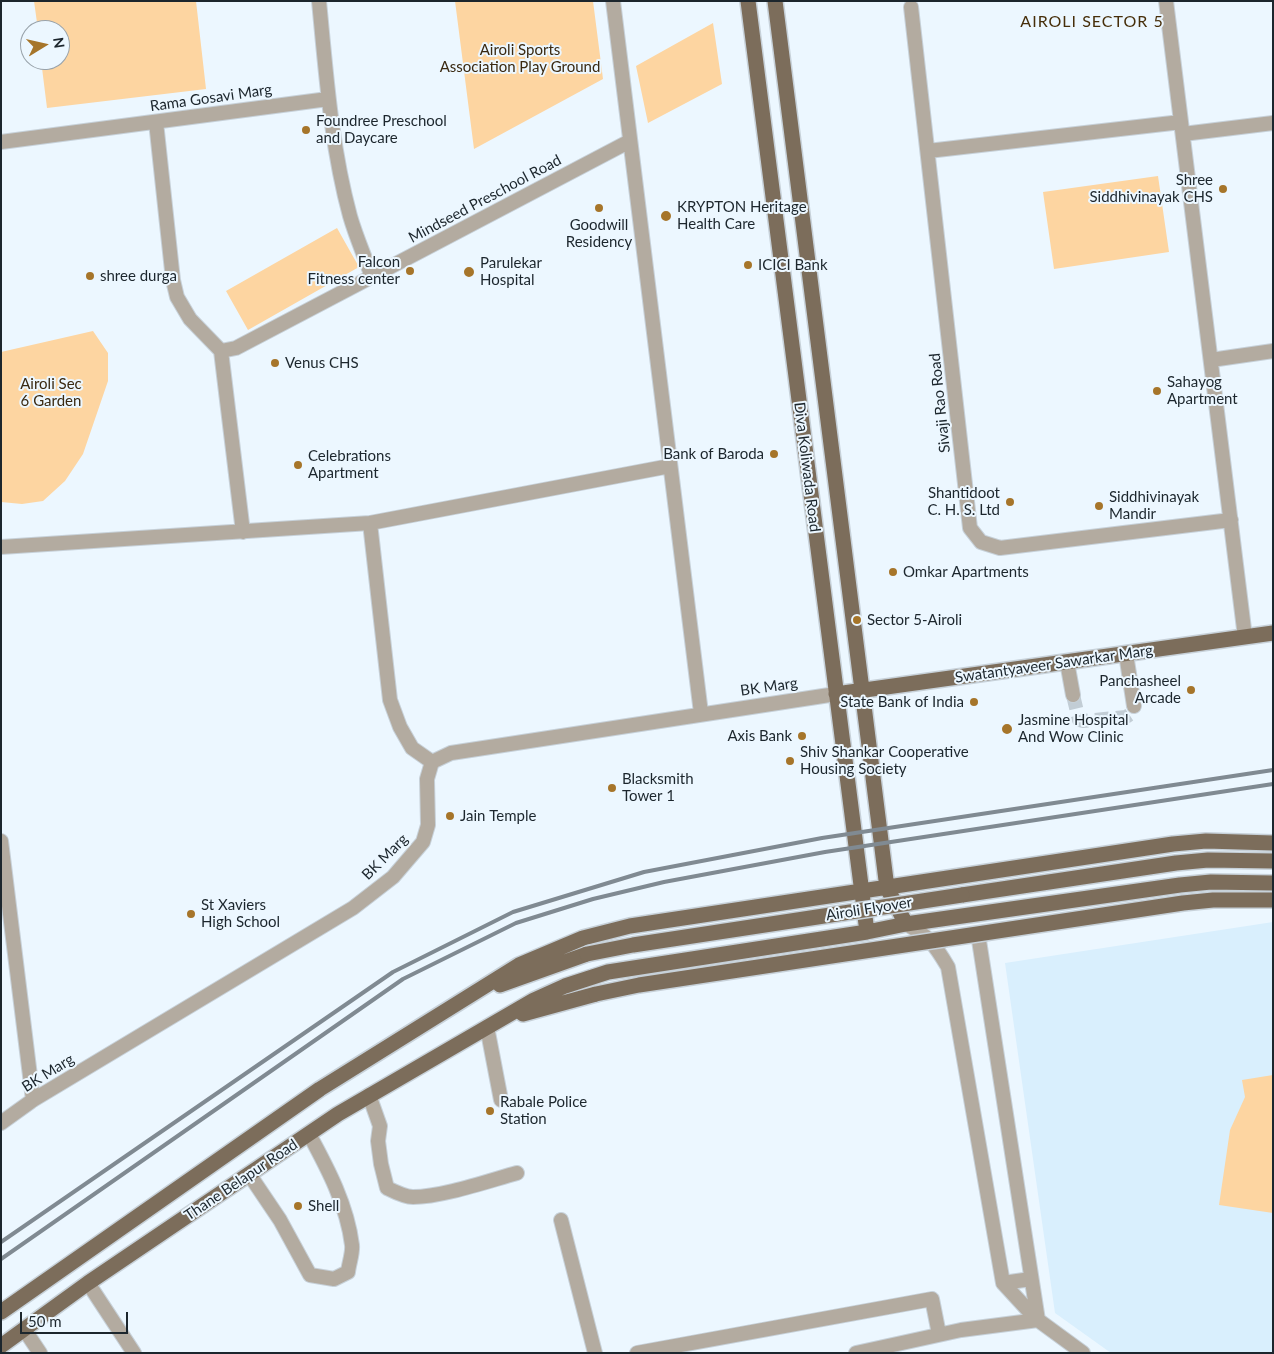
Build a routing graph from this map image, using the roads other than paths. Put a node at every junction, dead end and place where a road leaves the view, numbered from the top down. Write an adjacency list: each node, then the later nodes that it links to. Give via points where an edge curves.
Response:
1 (319, 1): 7 (street)
2 (613, 1): 11 (street)
3 (748, 1): 28 (main road, Diva Koliwada Road)
4 (775, 1): 27 (main road, Diva Koliwada Road)
5 (1166, 1): 10 (street)
6 (911, 7): 13 (street, Sivaji Rao Road)
7 (328, 99): 8 (street, Rama Gosavi Marg); 14 (street, via 350,217)
8 (156, 122): 12 (street, Rama Gosavi Marg); 15 (street, via 177,297 190,319)
9 (1273, 122): 10 (street)
10 (1182, 128): 13 (street); 17 (street)
11 (630, 141): 14 (street, Mindseed Preschool Road); 18 (street)
12 (1, 142)
13 (928, 151): 19 (street, Sivaji Rao Road, via 970,528 981,542 1000,548)
14 (372, 277): 15 (street, Mindseed Preschool Road, via 236,348)
15 (221, 351): 21 (street)
16 (1273, 351): 17 (street)
17 (1211, 360): 19 (street)
18 (670, 466): 20 (street); 31 (street)
19 (1231, 520): 24 (street)
20 (370, 523): 21 (street); 32 (street, via 390,700 412,748)
21 (243, 532): 22 (street)
22 (1, 547)
23 (1273, 633): 24 (main road, Swatantyaveer Sawarkar Marg)
24 (1245, 636): 25 (main road, Swatantyaveer Sawarkar Marg)
25 (1126, 654): 26 (main road, Swatantyaveer Sawarkar Marg); 30 (street)
26 (1067, 662): 27 (main road, Swatantyaveer Sawarkar Marg); 29 (street)
27 (862, 691): 28 (main road, Swatantyaveer Sawarkar Marg); 38 (main road, Diva Koliwada Road)
28 (836, 694): 31 (street, BK Marg); 39 (main road, Diva Koliwada Road)
29 (1073, 695)
30 (1134, 706)
31 (701, 713): 32 (street, BK Marg, via 451,753)
32 (432, 762): 47 (street, BK Marg, via 427,779 428,825 423,842 393,877 353,908)
33 (1, 840): 37 (street)
34 (1273, 843): 38 (main road, via 1214,841 1173,844)
35 (1273, 861): 44 (main road, Airoli Flyover, bridge, via 1176,863 642,943 587,954)
36 (1273, 884): 41 (main road, via 1211,882 1180,885)
37 (4, 885): 47 (street)
38 (887, 888): 39 (main road); 41 (main road, Diva Koliwada Road)
39 (861, 891): 42 (main road, Diva Koliwada Road); 44 (main road, via 600,932 520,965)
40 (1273, 900): 43 (main road, bridge, via 1183,903)
41 (906, 924): 42 (main road); 56 (street, via 925,934 948,967)
42 (867, 932): 45 (main road, via 608,972 534,1000)
43 (978, 934): 45 (main road, bridge, via 596,994 538,1008); 54 (street)
44 (473, 996): 57 (main road, Thane Belapur Road, via 320,1089)
45 (488, 1027): 46 (main road, Thane Belapur Road); 48 (street)
46 (369, 1095): 50 (main road, Thane Belapur Road); 51 (street, via 380,1126 378,1141 387,1188 396,1193 412,1197)
47 (33, 1100): 49 (street, BK Marg)
48 (501, 1100)
49 (1, 1123)
50 (310, 1134): 52 (main road, Thane Belapur Road); 52 (street, via 333,1178 344,1209 352,1246 348,1272 334,1279 310,1276 280,1220)
51 (517, 1173)
52 (249, 1174): 55 (main road, Thane Belapur Road)
53 (561, 1220): 66 (street)
54 (1031, 1279): 56 (street); 58 (street)
55 (88, 1283): 59 (main road, Thane Belapur Road); 65 (street)
56 (1003, 1283): 58 (street)
57 (1, 1312)
58 (1038, 1320): 60 (street); 62 (street)
59 (24, 1329): 61 (main road, Thane Belapur Road); 64 (street)
60 (939, 1334): 63 (street); 67 (street, via 932,1299)
61 (1, 1346)
62 (1076, 1351)
63 (861, 1352)
64 (40, 1353)
65 (134, 1353)
66 (595, 1353)
67 (637, 1353)

